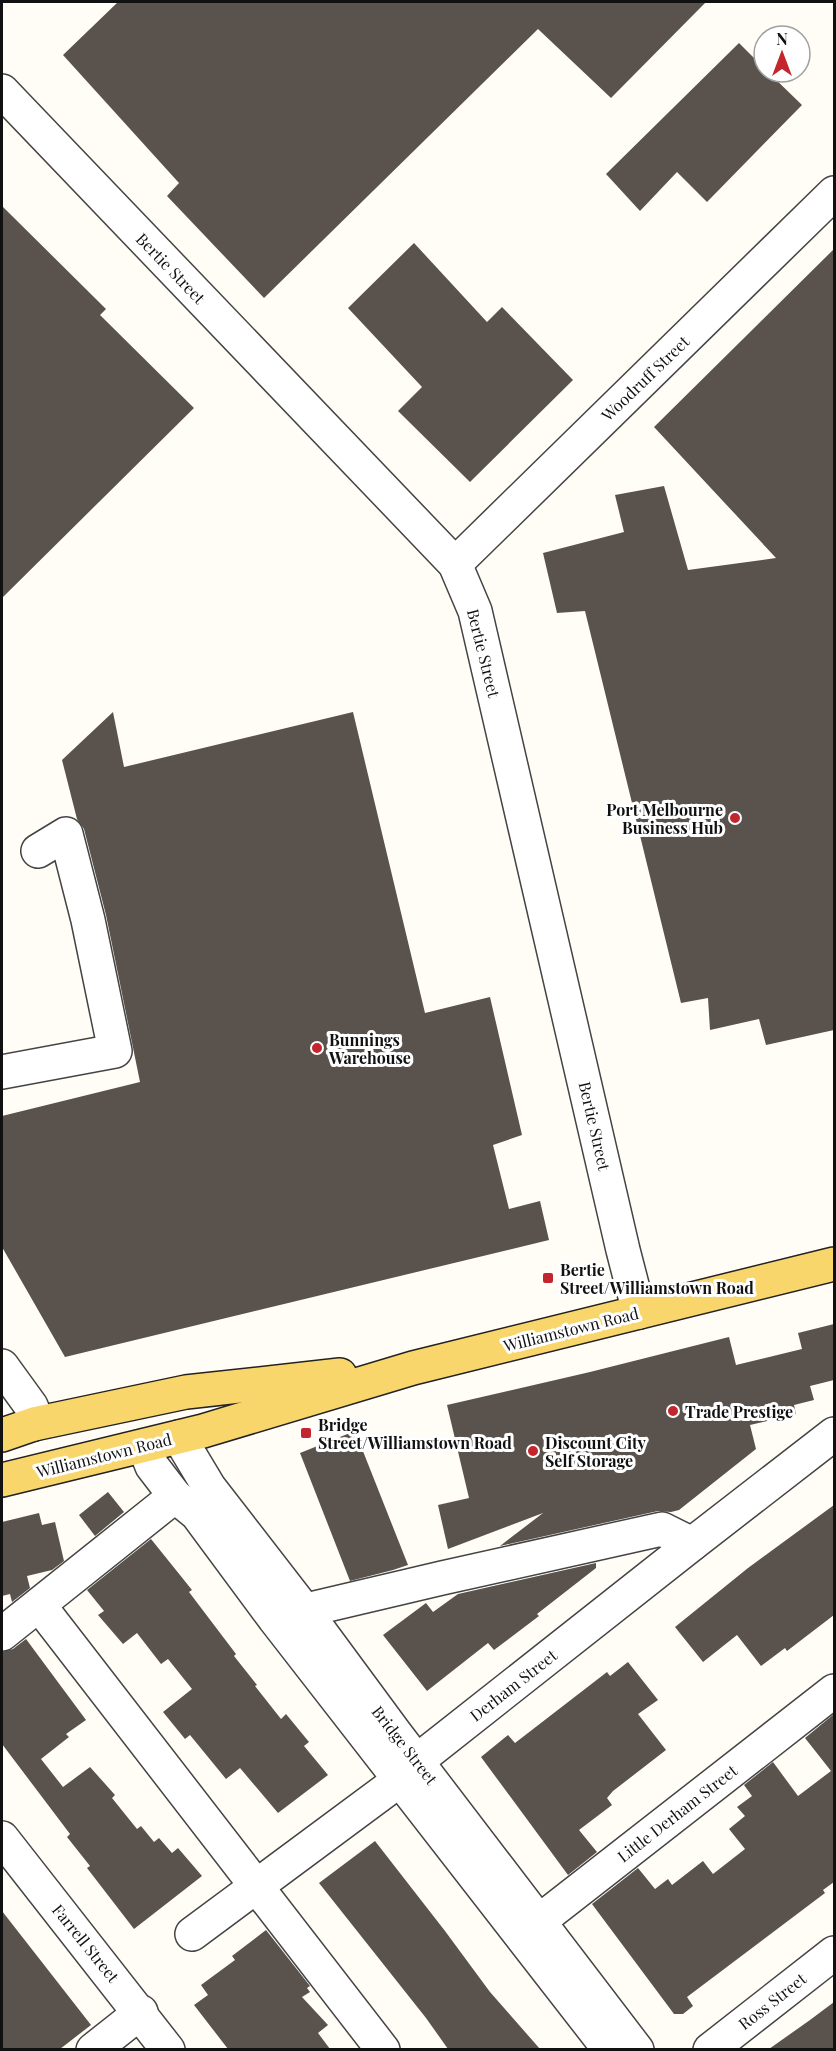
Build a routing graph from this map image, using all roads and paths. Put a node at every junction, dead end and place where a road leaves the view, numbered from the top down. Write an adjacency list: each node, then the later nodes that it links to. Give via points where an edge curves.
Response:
1 (2, 92): 3 (street, Bertie Street)
2 (834, 193): 3 (street, Woodruff Street)
3 (455, 564): 7 (street, Bertie Street, via 475,611)
4 (38, 850): 5 (street, via 66,834 78,925 115,1050)
5 (2, 1072)
6 (834, 1264): 7 (main road, Williamstown Road)
7 (639, 1312): 9 (main road, Williamstown Road)
8 (2, 1366): 11 (street, via 34,1413)
9 (413, 1368): 10 (main road, Williamstown Road, via 223,1386); 12 (main road, Williamstown Road)
10 (149, 1399): 11 (main road, Williamstown Road); 12 (main road); 14 (main road)
11 (11, 1429): 15 (main road)
12 (179, 1437): 14 (main road, Williamstown Road); 19 (street, Bridge Street)
13 (832, 1440): 17 (street, Derham Street)
14 (144, 1446): 15 (main road, Williamstown Road); 16 (street, Bridge Street, via 152,1466)
15 (19, 1476)
16 (175, 1496): 18 (street); 19 (street, Bridge Street, via 197,1514)
17 (692, 1544): 19 (street, via 662,1529); 22 (street, Derham Street)
18 (39, 1605): 20 (street); 24 (street)
19 (290, 1614): 22 (street, Bridge Street)
20 (2, 1634)
21 (834, 1691): 25 (street, Little Derham Street)
22 (409, 1770): 24 (street, Derham Street); 25 (street, Bridge Street)
23 (2, 1838): 28 (street, Farrell Street)
24 (257, 1886): 26 (street, Derham Street); 31 (street)
25 (530, 1928): 32 (street, Bridge Street); 33 (street, Bridge Street)
26 (192, 1934)
27 (834, 1953): 34 (street, Ross Street)
28 (141, 2012): 29 (street); 30 (street, Farrell Street)
29 (93, 2049)
30 (168, 2049)
31 (383, 2049)
32 (609, 2049)
33 (637, 2049)
34 (710, 2049)

